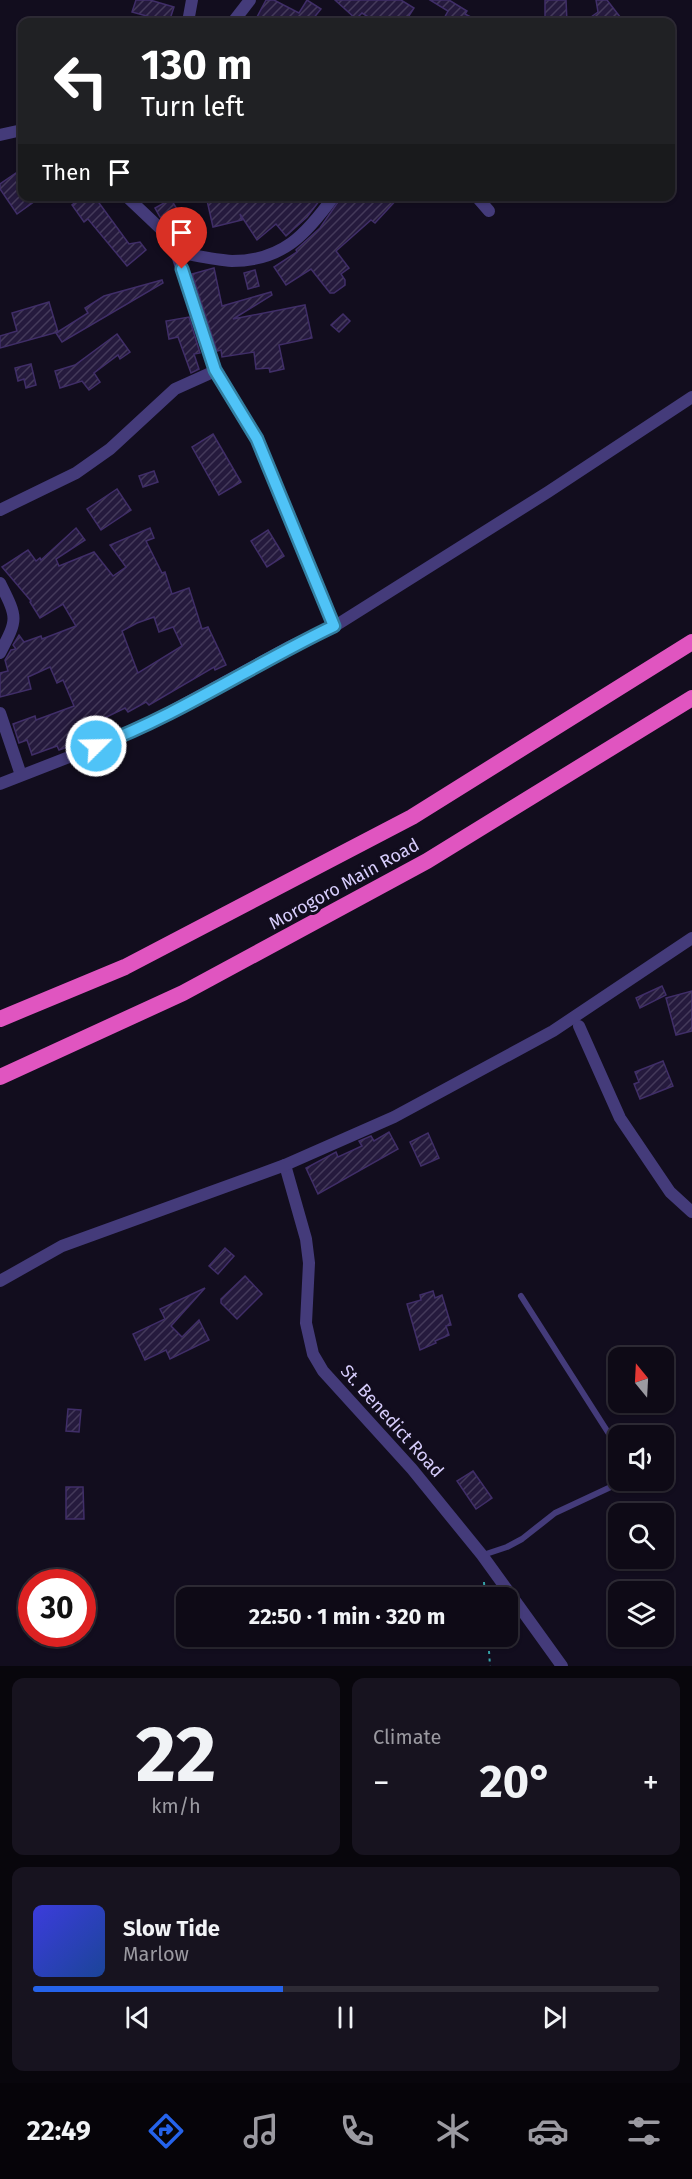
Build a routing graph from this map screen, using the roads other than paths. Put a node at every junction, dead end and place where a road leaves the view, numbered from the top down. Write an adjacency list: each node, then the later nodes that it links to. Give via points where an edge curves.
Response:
1 (192, 0): 3 (street)
2 (250, 0): 4 (street)
3 (189, 18)
4 (236, 18)
5 (18, 131): 6 (street)
6 (0, 135)
7 (131, 201): 11 (street, via 164,232)
8 (330, 201): 11 (street, via 292,245 267,257 231,261)
9 (480, 201): 10 (street)
10 (489, 211)
11 (176, 252): 12 (street)
12 (215, 370): 14 (street, via 175,389 110,449 76,473); 16 (street, via 257,439)
13 (692, 397): 16 (street)
14 (0, 510)
15 (0, 583): 18 (street, via 14,625)
16 (334, 626): 21 (street, via 155,720)
17 (692, 642): 24 (highway, Morogoro Main Road, via 412,817 125,967)
18 (0, 653)
19 (692, 698): 26 (highway, Morogoro Main Road, via 427,861 183,993)
20 (0, 713): 21 (street)
21 (21, 775): 22 (street)
22 (0, 784)
23 (692, 938): 27 (street, via 553,1031 393,1117)
24 (0, 1019)
25 (579, 1026): 28 (street, via 620,1118 670,1192)
26 (0, 1077)
27 (285, 1165): 29 (street, via 62,1246); 33 (street, St. Benedict Road, via 306,1239 306,1323 313,1354 323,1371 412,1469)
28 (692, 1212)
29 (0, 1281)
30 (521, 1296): 31 (lane)
31 (608, 1432)
32 (608, 1488): 33 (lane, via 555,1513 507,1547)
33 (482, 1555): 34 (street, St. Benedict Road)
34 (562, 1666)

